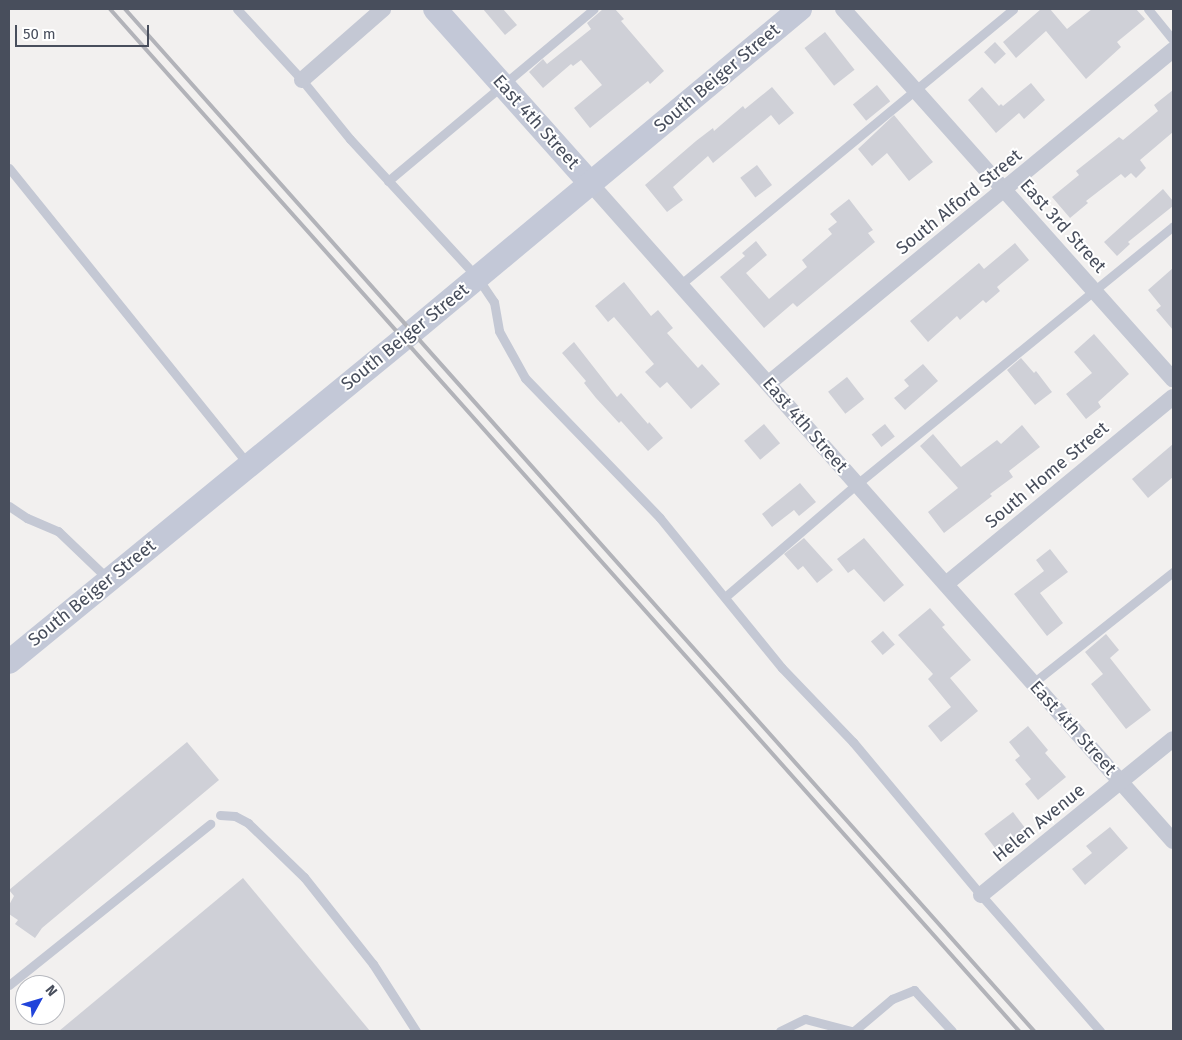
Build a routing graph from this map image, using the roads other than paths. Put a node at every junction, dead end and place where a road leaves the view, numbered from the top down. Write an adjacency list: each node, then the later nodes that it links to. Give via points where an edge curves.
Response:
1 (237, 9): 11 (lane)
2 (383, 9): 11 (street)
3 (435, 9): 12 (street, East 4th Street)
4 (594, 9): 12 (lane)
5 (800, 9): 16 (street, South Beiger Street)
6 (843, 9): 13 (street, East 3rd Street)
7 (1013, 9): 13 (lane)
8 (1148, 9): 9 (lane)
9 (1173, 40)
10 (1173, 50): 17 (street, South Alford Street)
11 (302, 80): 15 (lane)
12 (503, 85): 15 (lane); 16 (street, East 4th Street)
13 (915, 90): 17 (street, East 3rd Street); 20 (lane)
14 (9, 168): 25 (lane)
15 (388, 181): 19 (lane)
16 (590, 183): 19 (street, South Beiger Street); 20 (street, East 4th Street)
17 (1003, 190): 21 (street, East 3rd Street); 23 (street, South Alford Street)
18 (1173, 226): 21 (lane)
19 (477, 277): 25 (street, South Beiger Street); 31 (lane, via 494,302 499,331 525,378 660,518)
20 (681, 284): 23 (street, East 4th Street)
21 (1094, 291): 22 (street, East 3rd Street); 26 (lane)
22 (1173, 379)
23 (769, 383): 26 (street, East 4th Street)
24 (1173, 397): 30 (street, South Home Street)
25 (249, 465): 29 (street, South Beiger Street)
26 (856, 484): 30 (street, East 4th Street); 31 (lane)
27 (9, 506): 29 (lane, via 27,518 58,531)
28 (1173, 572): 33 (lane)
29 (108, 580): 32 (street, South Beiger Street)
30 (946, 584): 33 (street, East 4th Street)
31 (725, 597): 39 (lane, via 782,668 852,742)
32 (9, 662)
33 (1033, 683): 35 (street, East 4th Street)
34 (1173, 739): 35 (street, Helen Avenue)
35 (1121, 782): 38 (street, East 4th Street); 39 (street, Helen Avenue)
36 (220, 815): 41 (lane, via 235,816 248,823 304,877 373,964)
37 (210, 824): 40 (lane)
38 (1173, 841)
39 (982, 895): 45 (lane)
40 (9, 986)
41 (416, 1031)
42 (780, 1031): 43 (lane, via 805,1020)
43 (852, 1031): 44 (lane, via 892,999 914,990)
44 (952, 1031)
45 (1100, 1031)

